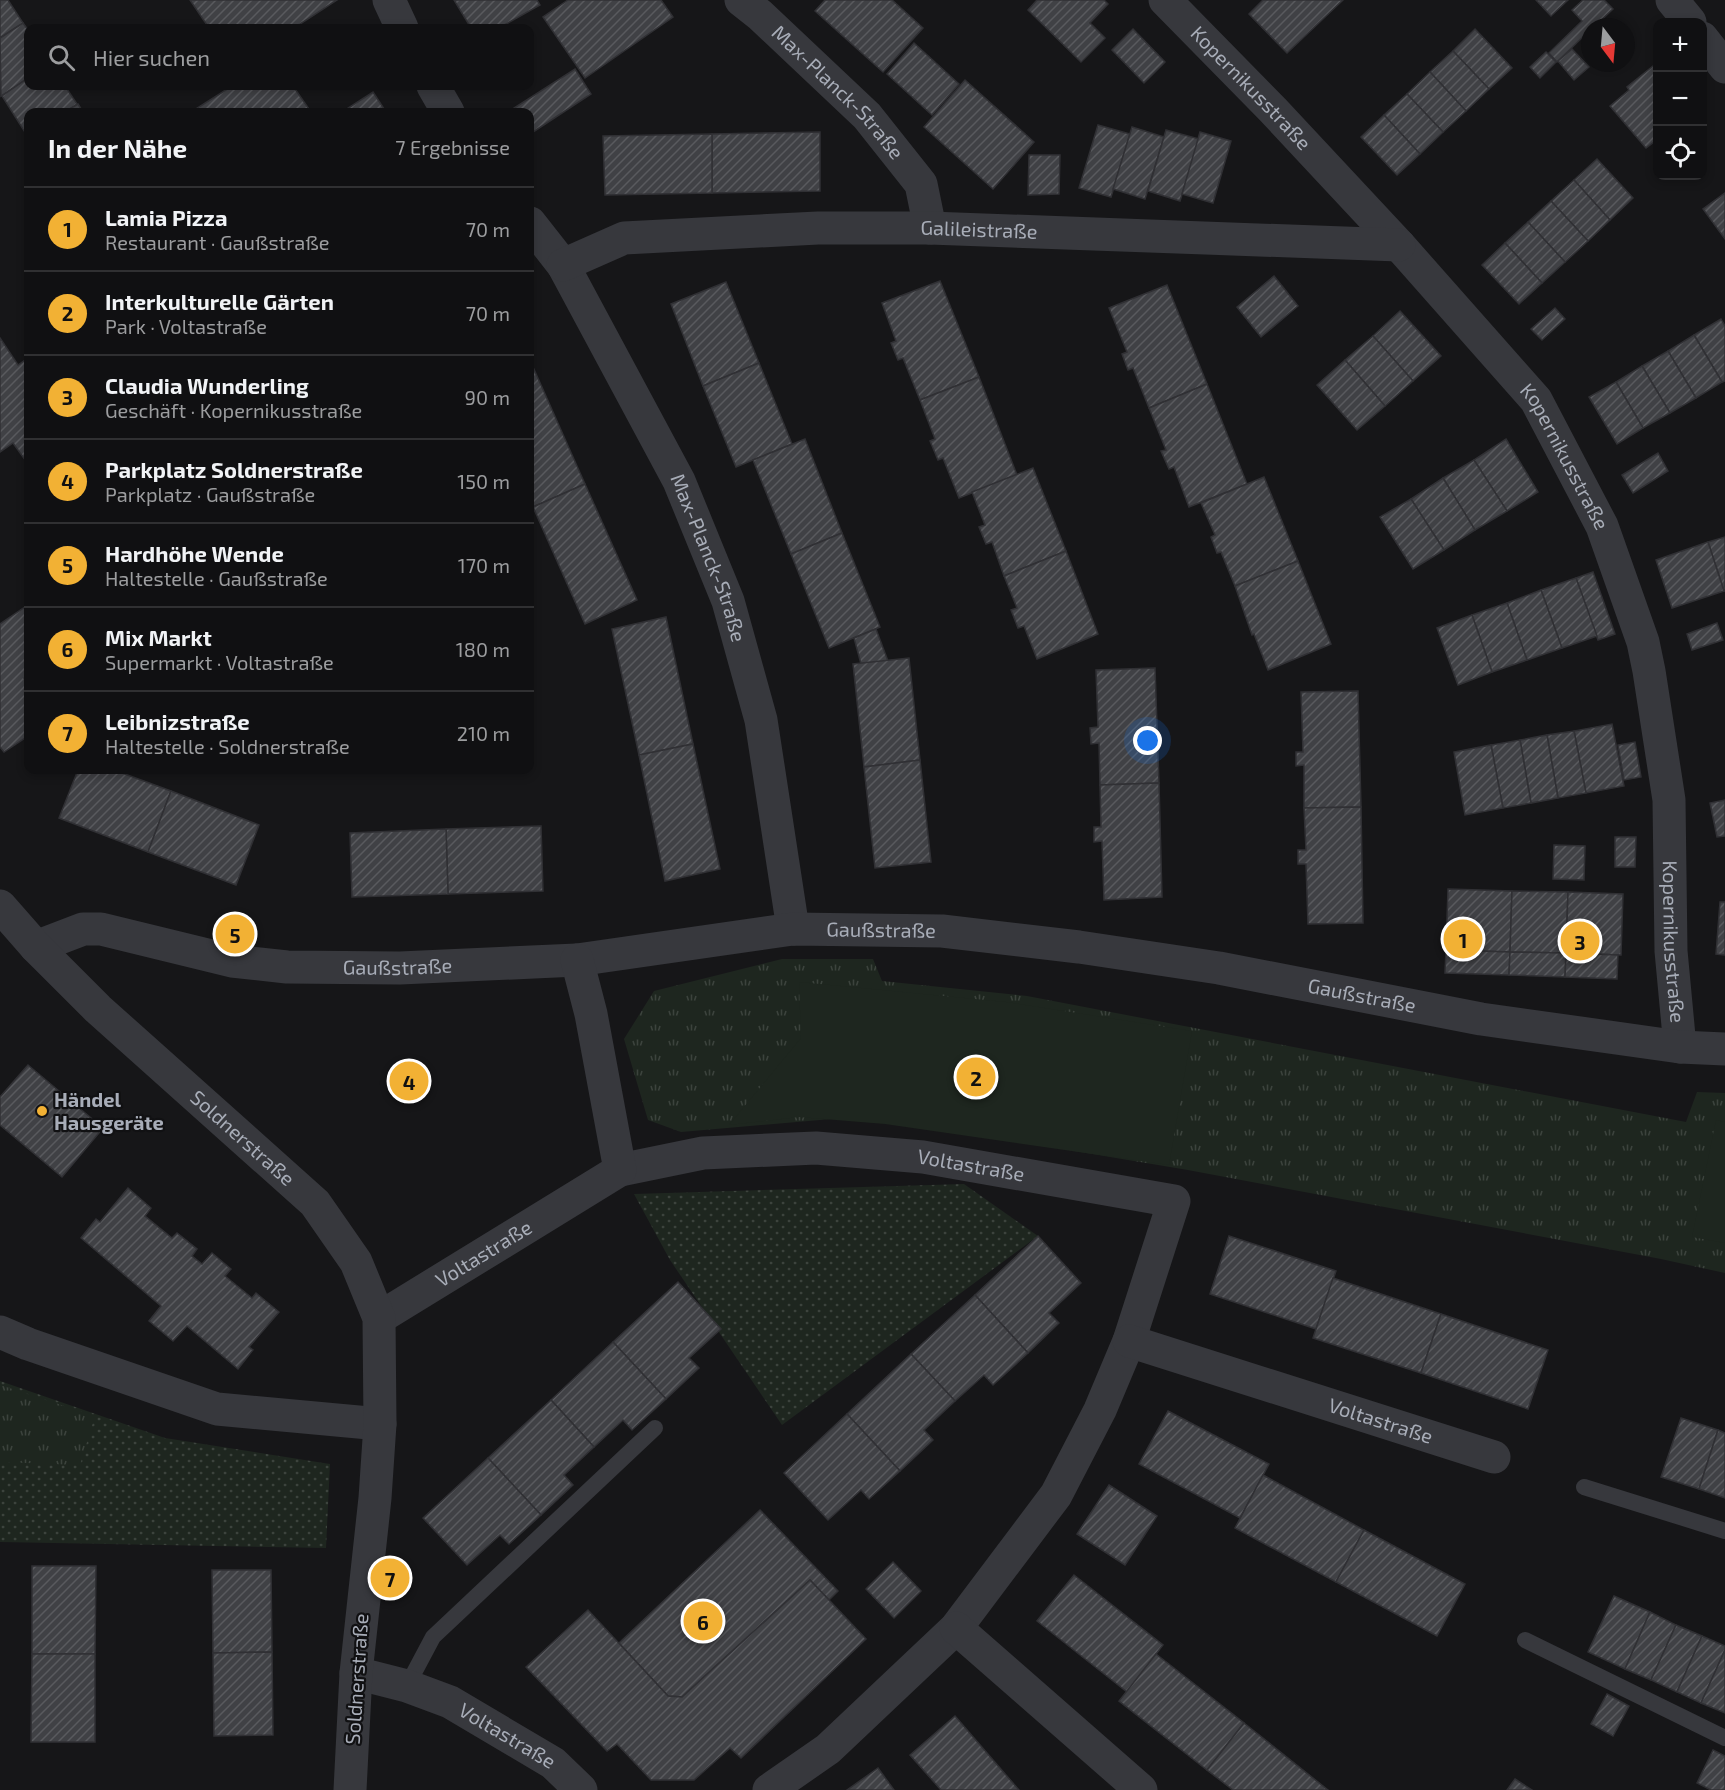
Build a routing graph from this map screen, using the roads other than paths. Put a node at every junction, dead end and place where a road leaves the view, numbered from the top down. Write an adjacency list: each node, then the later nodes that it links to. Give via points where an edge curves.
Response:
1 (389, 0): 6 (street)
2 (741, 0): 12 (street, Max-Planck-Straße, via 867,116 921,184)
3 (1165, 0): 13 (street, Kopernikusstraße)
4 (1672, 0): 5 (street)
5 (1687, 18)
6 (400, 24)
7 (1707, 44): 8 (street)
8 (1725, 67)
9 (435, 90): 10 (street)
10 (446, 108)
11 (534, 228): 14 (street, Max-Planck-Straße)
12 (930, 228): 13 (street, Galileistraße); 14 (street, Galileistraße, via 818,228 624,238)
13 (1399, 245): 19 (street, Kopernikusstraße, via 1536,400 1602,526 1643,642 1669,800 1671,951)
14 (563, 266): 16 (street, Max-Planck-Straße, via 679,481 728,601 761,720)
15 (0, 906): 17 (street, Soldnerstraße)
16 (793, 929): 18 (street, Gaußstraße); 19 (street, Gaußstraße, via 942,931 1078,947 1230,970 1481,1019)
17 (36, 947): 18 (street, Gaußstraße, via 83,929 101,929 232,961 287,967 400,968); 22 (street, Soldnerstraße, via 112,1022 315,1203 356,1262)
18 (577, 960): 21 (street)
19 (1680, 1047): 20 (street, Gaußstraße)
20 (1725, 1049)
21 (620, 1170): 22 (street, Voltastraße); 24 (street, Voltastraße, via 703,1153 816,1148 923,1157 1174,1201)
22 (379, 1318): 25 (street, Soldnerstraße)
23 (0, 1332): 25 (street, via 217,1409)
24 (1129, 1341): 27 (street, Voltastraße); 30 (street, Voltastraße, via 1100,1410 1056,1495)
25 (380, 1424): 32 (street, Soldnerstraße)
26 (655, 1428): 33 (lane, via 433,1637)
27 (1494, 1457)
28 (1584, 1487): 29 (lane)
29 (1725, 1531)
30 (956, 1628): 37 (street, Voltastraße, via 828,1749); 38 (street)
31 (1525, 1640): 34 (lane)
32 (356, 1673): 33 (street, Voltastraße); 35 (street, Soldnerstraße)
33 (407, 1686): 36 (street, Voltastraße, via 450,1702 553,1763)
34 (1725, 1738)
35 (350, 1790)
36 (581, 1790)
37 (769, 1790)
38 (1141, 1790)

